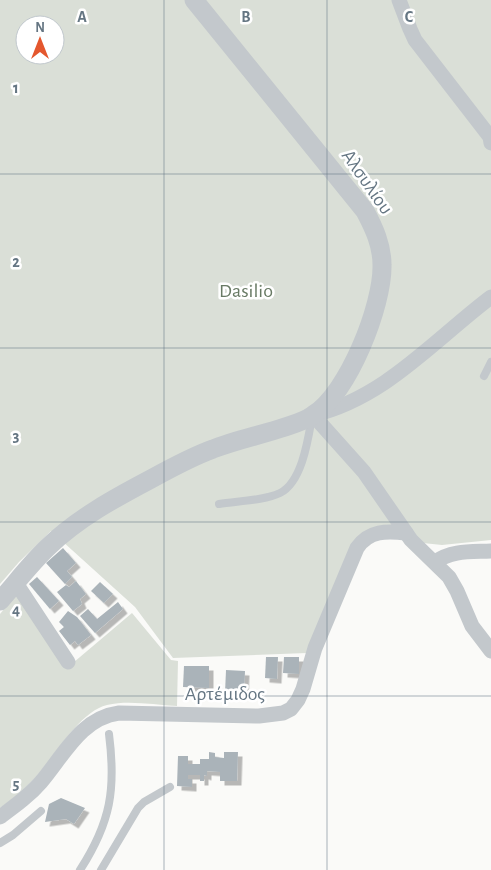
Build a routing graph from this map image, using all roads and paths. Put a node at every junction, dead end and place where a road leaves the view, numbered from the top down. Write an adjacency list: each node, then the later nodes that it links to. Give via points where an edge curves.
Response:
1 (194, 0): 7 (street, Αλσυλίου, via 365,211 375,231 382,264 381,282 368,329 331,398)
2 (399, 0): 3 (street, via 415,40 490,137)
3 (491, 143)
4 (491, 297): 7 (street, via 390,379 342,405)
5 (491, 362): 6 (lane)
6 (484, 376)
7 (313, 416): 8 (lane, via 300,468 286,489 276,495); 9 (street, via 364,472); 12 (street, via 214,449 132,489 65,532)
8 (218, 504)
9 (406, 533): 11 (street); 19 (street, Αρτέμιδος, via 375,533 365,538 357,548 321,632 303,689 291,708 282,713 259,716 119,713 103,716 82,730 34,790)
10 (491, 551): 11 (street, via 453,553)
11 (435, 562): 14 (street, via 453,583 472,626)
12 (16, 583): 13 (street); 15 (street)
13 (0, 601)
14 (491, 651)
15 (68, 662)
16 (109, 734): 21 (lane, via 112,777 109,804 97,841)
17 (170, 787): 22 (lane, via 138,808)
18 (41, 811): 20 (lane)
19 (0, 817)
20 (0, 843)
21 (80, 870)
22 (101, 870)

